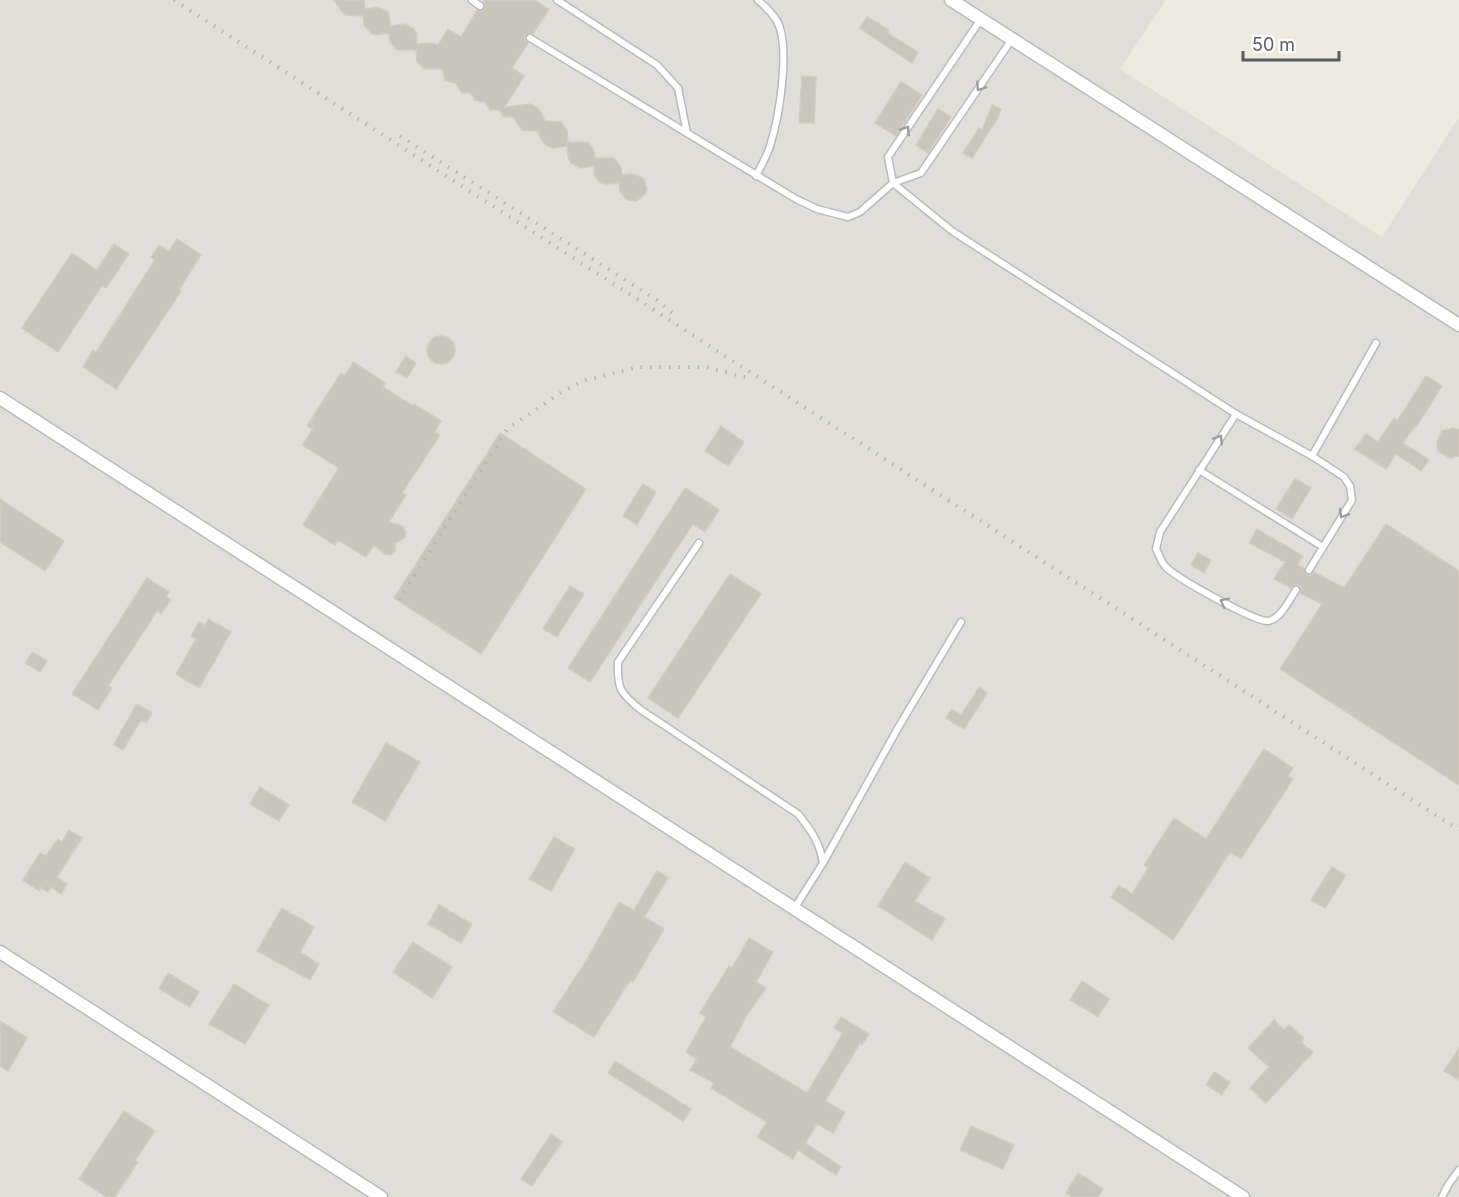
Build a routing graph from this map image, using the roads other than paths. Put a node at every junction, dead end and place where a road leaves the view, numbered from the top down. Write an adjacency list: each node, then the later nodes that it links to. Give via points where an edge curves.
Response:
1 (472, 0): 5 (lane)
2 (557, 0): 9 (lane, via 657,65 678,88)
3 (758, 0): 10 (lane, via 778,22 783,58 770,146)
4 (951, 0): 6 (street)
5 (480, 6)
6 (981, 19): 8 (street); 11 (lane, one-way to 6, via 888,156)
7 (531, 38): 9 (lane)
8 (1013, 38): 11 (lane, one-way to 11, via 921,173); 12 (street)
9 (687, 133): 10 (lane)
10 (756, 176): 11 (lane, via 817,210 848,217 860,212)
11 (893, 183): 15 (lane, via 952,231)
12 (1459, 325)
13 (1376, 344): 16 (lane)
14 (0, 398): 24 (street)
15 (1236, 414): 16 (lane); 17 (lane, one-way to 15)
16 (1312, 456): 19 (lane, one-way to 19, via 1344,477 1352,501)
17 (1199, 470): 19 (lane); 21 (lane, one-way to 17, via 1277,617 1267,621 1190,585 1165,566 1156,549 1160,532)
18 (699, 543): 23 (lane, via 618,662 617,678 623,695 798,814 812,831)
19 (1323, 547): 20 (lane)
20 (1309, 570)
21 (1296, 590)
22 (961, 622): 23 (lane)
23 (823, 863): 24 (lane)
24 (794, 909): 28 (street)
25 (0, 952): 27 (street)
26 (1459, 1170): 29 (lane)
27 (381, 1197)
28 (1243, 1197)
29 (1442, 1197)

